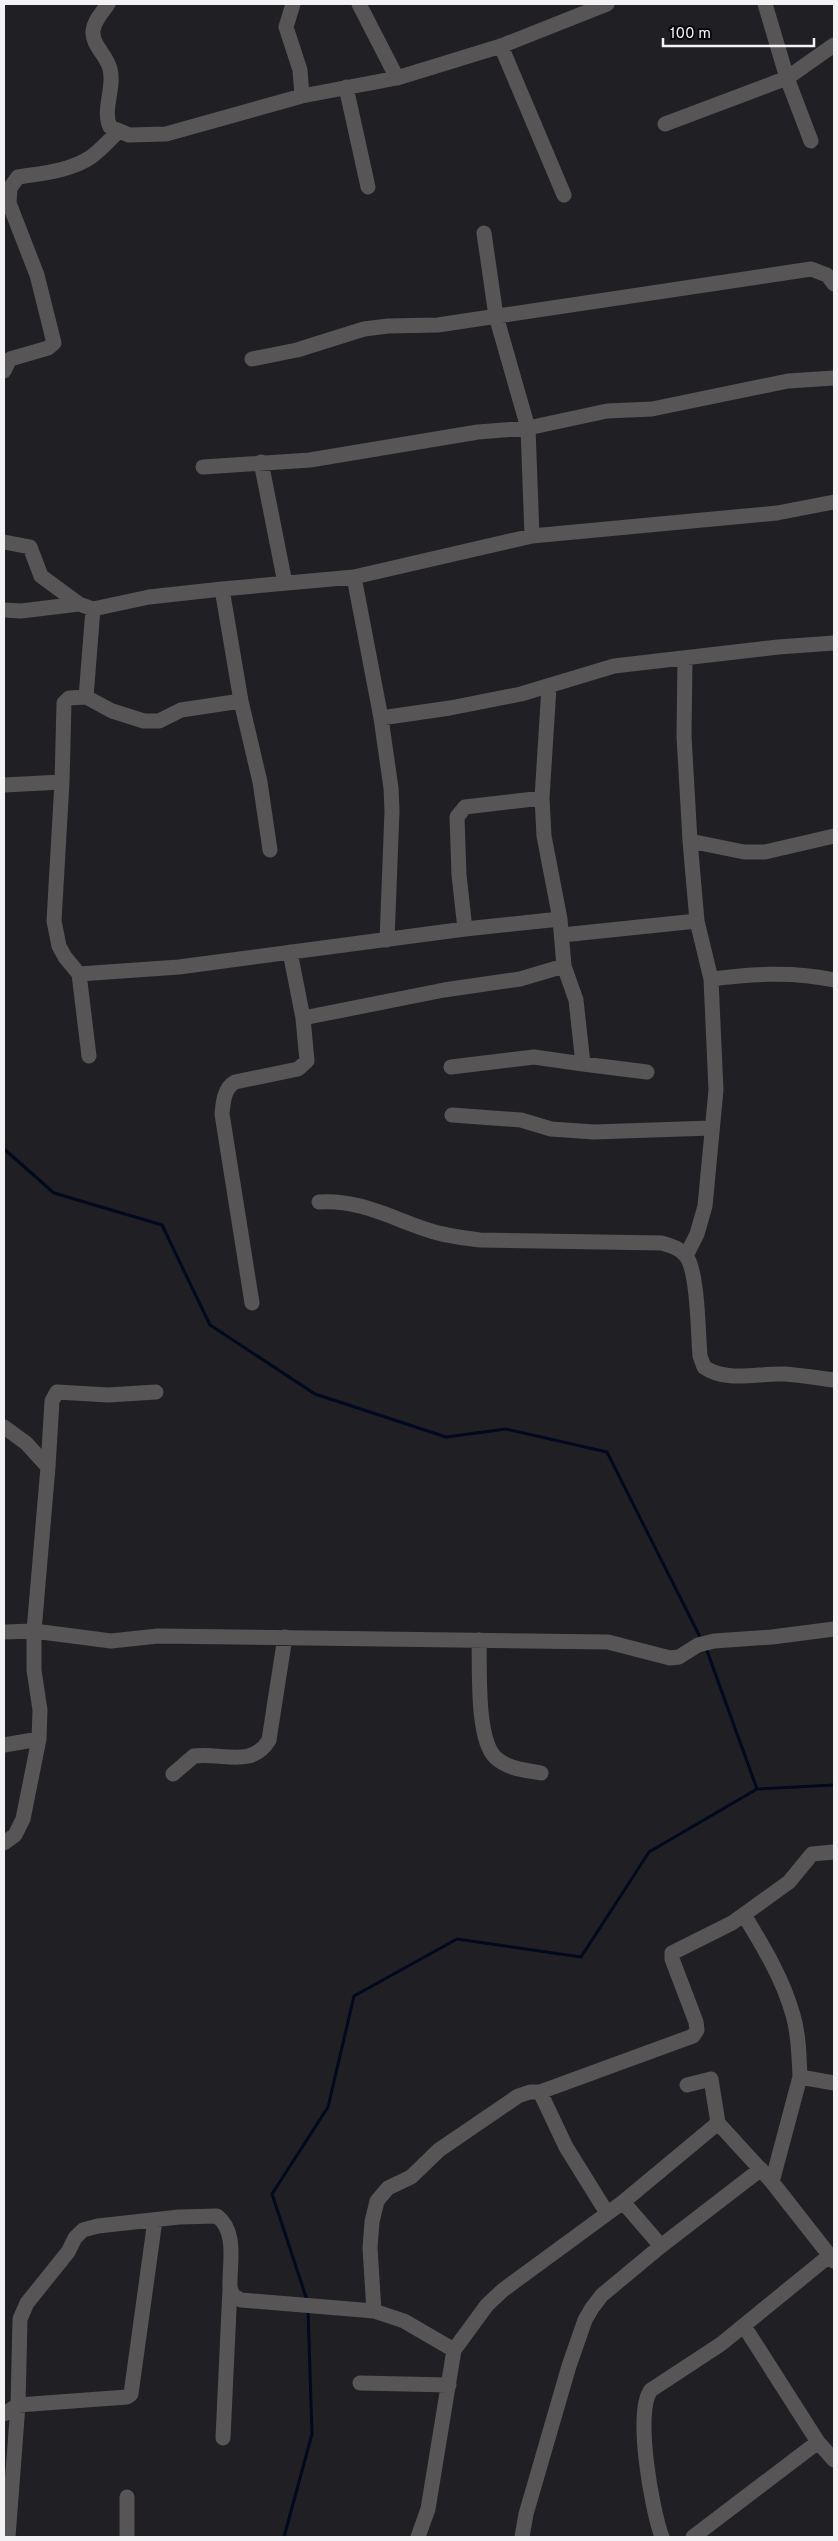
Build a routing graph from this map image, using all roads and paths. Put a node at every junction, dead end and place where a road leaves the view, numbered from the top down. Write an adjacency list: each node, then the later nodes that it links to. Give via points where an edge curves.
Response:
1 (108, 4): 13 (street, via 93,32 97,47 110,67 107,119 110,127)
2 (294, 4): 11 (street, via 286,27 300,70)
3 (359, 4): 8 (street)
4 (608, 4): 7 (street)
5 (765, 4): 9 (street)
6 (834, 45): 9 (street)
7 (500, 46): 8 (street); 16 (street)
8 (397, 78): 10 (street)
9 (787, 78): 12 (street); 14 (street)
10 (346, 87): 11 (street); 15 (street)
11 (302, 96): 13 (street, via 166,134 129,135)
12 (665, 124)
13 (118, 132): 21 (street, via 79,164 18,177 10,188 9,203 36,275 54,343 48,348 10,359)
14 (812, 140)
15 (368, 188)
16 (564, 195)
17 (484, 233): 19 (street)
18 (834, 284): 19 (street, via 828,275 811,270)
19 (496, 316): 20 (street, via 438,325 364,329 297,350); 23 (street)
20 (252, 359)
21 (4, 371)
22 (834, 378): 23 (street, via 788,381 652,409 607,411)
23 (528, 428): 24 (street, via 478,432 310,460); 27 (street)
24 (260, 462): 25 (street); 30 (street)
25 (203, 467)
26 (834, 502): 27 (street, via 777,513)
27 (532, 536): 29 (street)
28 (4, 542): 32 (street, via 30,547 42,576)
29 (354, 577): 30 (street); 39 (street)
30 (285, 583): 31 (street)
31 (222, 589): 32 (street); 38 (street)
32 (86, 606): 33 (street); 37 (street)
33 (4, 610)
34 (834, 643): 35 (street)
35 (685, 659): 36 (street, via 614,666); 44 (street, via 684,736)
36 (549, 688): 39 (street); 42 (street)
37 (86, 697): 38 (street, via 112,711 144,722 159,721 181,710); 40 (street, via 69,698 64,703)
38 (241, 701): 45 (street, via 260,782)
39 (381, 718): 50 (street, via 392,811)
40 (62, 782): 41 (street); 53 (street, via 54,921 59,946)
41 (4, 785)
42 (542, 798): 46 (street, via 544,836); 48 (street, via 466,807 456,816)
43 (834, 836): 44 (street, via 765,852 744,852)
44 (690, 841): 47 (street)
45 (270, 850)
46 (560, 919): 48 (street); 49 (street)
47 (697, 921): 49 (street); 54 (street)
48 (465, 928): 50 (street)
49 (562, 935): 52 (street)
50 (388, 940): 51 (street)
51 (290, 952): 53 (street, via 179,967); 56 (street)
52 (564, 966): 56 (street, via 520,979 444,990); 58 (street, via 576,1000)
53 (79, 974): 57 (street)
54 (711, 979): 55 (street, via 760,973); 62 (street, via 716,1090)
55 (834, 980)
56 (303, 1018): 65 (street, via 307,1061 303,1067 235,1082 228,1088 223,1103 222,1114)
57 (89, 1056)
58 (583, 1064): 59 (street, via 534,1057); 60 (street)
59 (451, 1067)
60 (647, 1072)
61 (452, 1114): 62 (street, via 521,1120 551,1128 594,1132)
62 (711, 1128): 64 (street, via 705,1206 700,1228)
63 (319, 1202): 64 (street, via 360,1204 456,1237 662,1243)
64 (686, 1256): 66 (street, via 693,1269 700,1356 704,1367 712,1373 728,1376 784,1374)
65 (252, 1303)
66 (834, 1380)
67 (156, 1392): 69 (street, via 108,1395 57,1392 52,1401)
68 (4, 1427): 69 (street, via 26,1443)
69 (48, 1467): 71 (street)
70 (834, 1629): 74 (street, via 714,1641 670,1658 608,1642)
71 (34, 1631): 72 (street); 73 (street, via 111,1641 158,1636); 75 (street)
72 (4, 1632)
73 (285, 1637): 74 (street); 78 (street, via 269,1740 265,1747 245,1758 194,1756)
74 (479, 1640): 77 (street, via 483,1730 489,1749 495,1757 512,1767)
75 (39, 1739): 76 (street); 79 (street, via 23,1819 15,1835)
76 (4, 1745)
77 (541, 1773)
78 (173, 1774)
79 (4, 1843)
80 (834, 1852): 81 (street, via 812,1854 789,1882)
81 (744, 1915): 82 (street, via 789,2002 794,2018); 85 (street, via 672,1953 696,2022 697,2030 693,2036)
82 (800, 2077): 83 (street); 88 (street)
83 (834, 2083)
84 (687, 2085): 86 (street, via 711,2079)
85 (540, 2092): 90 (street, via 566,2148); 95 (street, via 518,2096 439,2150 411,2177 394,2184 382,2194 375,2207 370,2235)
86 (718, 2123): 87 (street); 89 (street)
87 (760, 2169): 88 (street); 92 (street)
88 (772, 2182): 93 (street)
89 (623, 2202): 90 (street); 92 (street)
90 (607, 2213): 97 (street, via 487,2305)
91 (155, 2220): 94 (street, via 206,2215 217,2216 225,2222 231,2245); 100 (street, via 98,2226 84,2230 75,2238 68,2252 23,2310 20,2319); 100 (street, via 131,2394 127,2397)
92 (661, 2246): 109 (street, via 602,2294 585,2320 526,2514)
93 (832, 2258): 96 (street)
94 (230, 2288): 95 (street, via 233,2295 241,2300); 102 (street)
95 (374, 2311): 97 (street, via 404,2321)
96 (744, 2326): 103 (street); 110 (street, via 645,2397 647,2474)
97 (454, 2350): 99 (street)
98 (360, 2383): 99 (street)
99 (449, 2385): 108 (street, via 428,2509)
100 (18, 2405): 101 (street); 106 (street)
101 (4, 2414)
102 (224, 2438)
103 (818, 2442): 104 (street); 111 (street)
104 (834, 2460)
105 (127, 2497): 107 (street)
106 (8, 2537)
107 (128, 2537)
108 (418, 2537)
109 (522, 2537)
110 (662, 2537)
111 (693, 2537)

